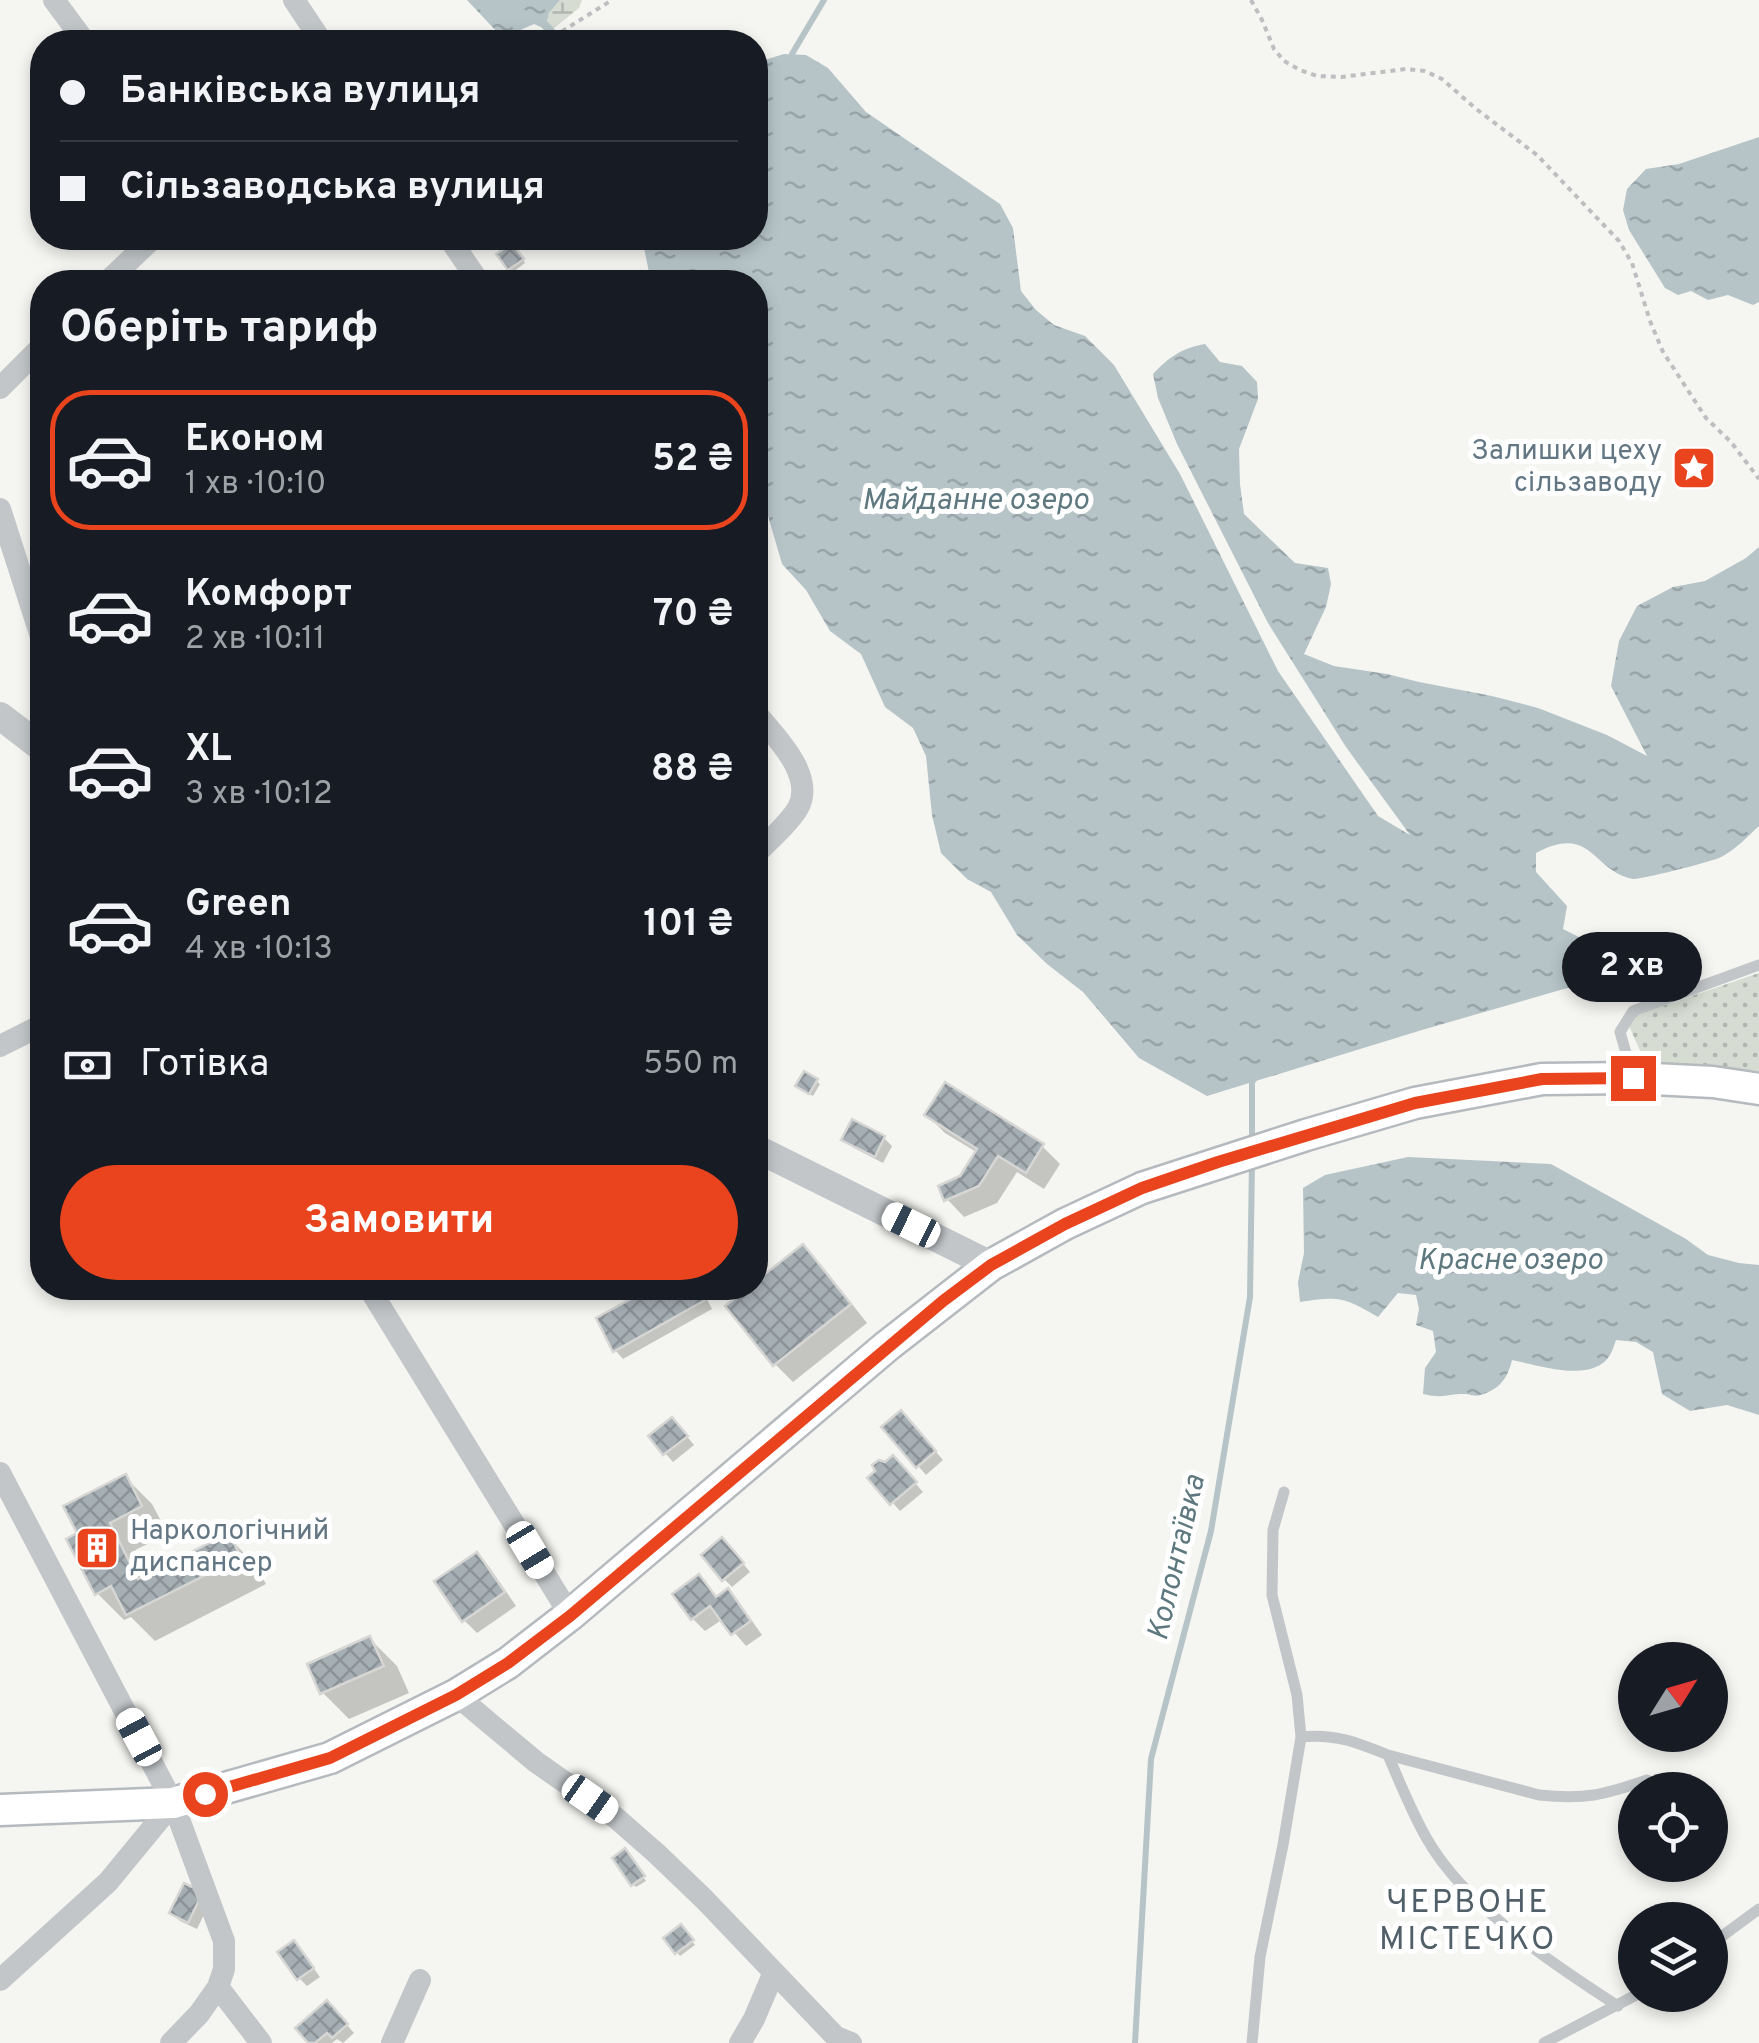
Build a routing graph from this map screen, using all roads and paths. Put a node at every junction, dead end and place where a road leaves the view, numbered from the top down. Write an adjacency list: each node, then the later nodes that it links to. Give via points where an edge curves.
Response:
1 (54, 0): 5 (street)
2 (294, 0): 6 (street)
3 (612, 0): 7 (path)
4 (1251, 0): 12 (path, via 1284,61 1317,76 1425,71 1537,155 1619,241 1663,352 1706,418)
5 (77, 30)
6 (314, 30)
7 (564, 30)
8 (140, 250): 9 (street)
9 (120, 270)
10 (30, 358): 11 (street)
11 (0, 388)
12 (1759, 479)
13 (0, 509): 14 (street)
14 (30, 603)
15 (0, 716): 17 (street)
16 (768, 728): 18 (street, via 795,761 801,784 801,804)
17 (30, 739)
18 (768, 841)
19 (1759, 965): 22 (lane, via 1634,1011 1620,1032)
20 (30, 1031): 21 (street)
21 (0, 1046)
22 (1633, 1078): 23 (main road); 25 (main road, via 1542,1079 1415,1103 1142,1188)
23 (1759, 1089)
24 (768, 1154): 25 (street)
25 (991, 1265): 29 (main road)
26 (376, 1300): 29 (street)
27 (0, 1472): 34 (street)
28 (1284, 1492): 31 (lane, via 1273,1530 1272,1594)
29 (570, 1616): 30 (main road)
30 (456, 1695): 34 (main road, via 330,1758); 38 (street, via 616,1818)
31 (1302, 1737): 32 (lane, via 1341,1737); 48 (lane, via 1260,1957)
32 (1388, 1755): 33 (lane, via 1538,1795 1585,1798); 42 (lane, via 1428,1842 1453,1874 1522,1938)
33 (1618, 1788)
34 (174, 1803): 35 (main road); 39 (street, via 108,1882); 41 (street, via 224,1942)
35 (0, 1810)
36 (1759, 1909): 37 (lane)
37 (1728, 1932)
38 (774, 1972): 46 (street); 47 (street, via 836,2037)
39 (0, 1980)
40 (420, 1980): 45 (street)
41 (218, 1986): 43 (street); 44 (street)
42 (1618, 2006): 49 (lane)
43 (171, 2043)
44 (261, 2043)
45 (392, 2043)
46 (740, 2043)
47 (851, 2043)
48 (1252, 2043)
49 (1544, 2043)

